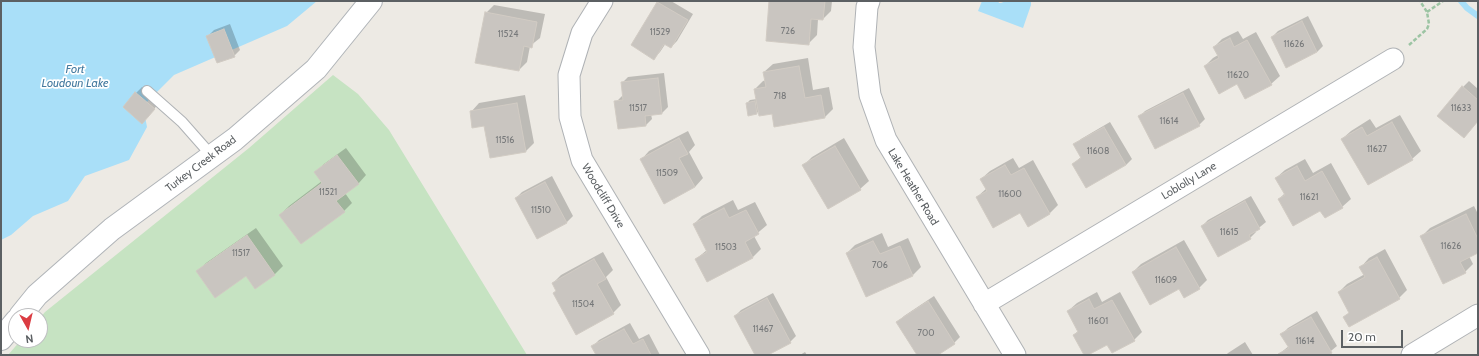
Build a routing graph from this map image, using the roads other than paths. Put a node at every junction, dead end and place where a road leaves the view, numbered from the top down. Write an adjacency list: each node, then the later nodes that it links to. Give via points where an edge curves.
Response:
1 (371, 1): 6 (street, Turkey Creek Road, via 316,68)
2 (602, 1): 12 (street, Woodcliff Drive, via 582,33 569,75 570,117 582,160)
3 (869, 1): 7 (street, Lake Heather Road, via 864,48 870,95 886,140)
4 (1393, 59): 7 (street, Loblolly Lane)
5 (147, 90): 6 (lane, via 182,122)
6 (212, 156): 8 (street, Turkey Creek Road, via 112,229 37,295)
7 (984, 304): 13 (street, Lake Heather Road)
8 (26, 308)
9 (1478, 315): 14 (street)
10 (8, 331): 11 (street)
11 (1, 339)
12 (699, 355)
13 (1015, 355)
14 (1412, 355)

